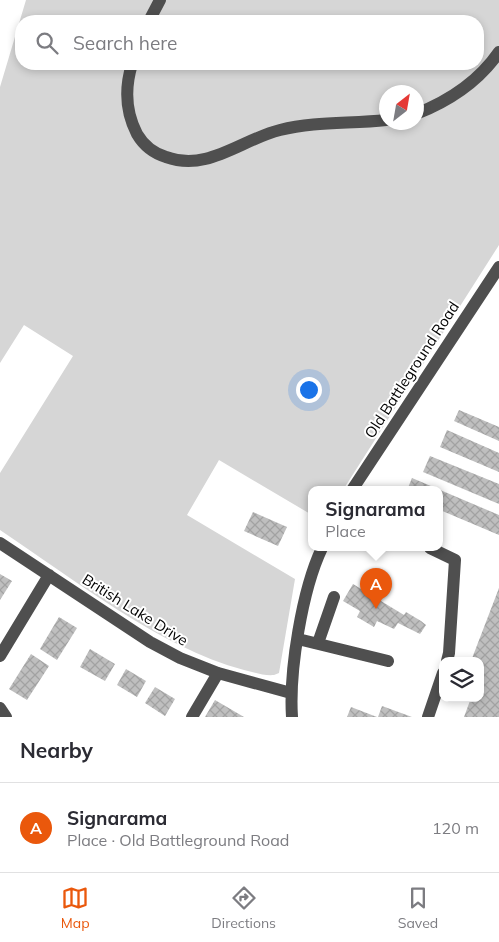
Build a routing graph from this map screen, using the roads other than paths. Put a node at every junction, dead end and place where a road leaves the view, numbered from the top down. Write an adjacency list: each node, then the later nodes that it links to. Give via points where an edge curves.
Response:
1 (160, 0): 2 (street)
2 (152, 15)
3 (499, 52): 5 (street, via 491,64 460,92)
4 (130, 70): 6 (street, via 126,82 127,103 141,141 153,152 186,163 216,157 255,137 282,129)
5 (424, 111)
6 (379, 121)
7 (499, 267): 8 (street, Old Battleground Road)
8 (355, 486)
9 (0, 544): 12 (street, British Lake Drive)
10 (321, 551): 14 (street)
11 (436, 551): 17 (street, via 455,560)
12 (49, 575): 16 (street); 19 (street, British Lake Drive, via 150,642)
13 (334, 597): 15 (street)
14 (298, 639): 15 (street); 21 (street)
15 (318, 643): 18 (street)
16 (0, 656)
17 (448, 657)
18 (388, 661)
19 (218, 673): 21 (street, British Lake Drive); 24 (street)
20 (439, 685): 26 (street)
21 (291, 693): 25 (street)
22 (0, 708): 23 (street)
23 (6, 717)
24 (192, 717)
25 (292, 717)
26 (428, 717)

